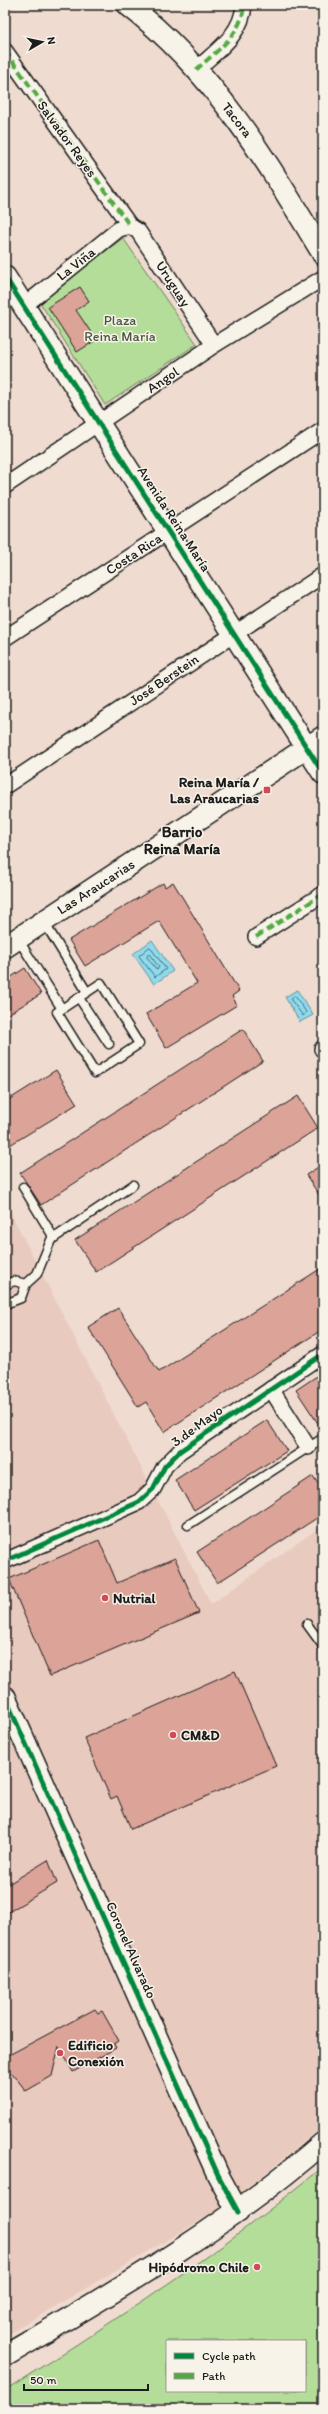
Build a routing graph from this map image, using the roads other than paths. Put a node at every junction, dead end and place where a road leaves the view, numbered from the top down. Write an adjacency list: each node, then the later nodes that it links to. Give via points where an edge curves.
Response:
1 (128, 5): 4 (street, Tacora, via 170,40)
2 (244, 5): 4 (street, via 242,20 235,32)
3 (5, 51): 5 (street, Salvador Reyes)
4 (196, 70): 6 (street, Tacora, via 249,135)
5 (130, 226): 9 (street, La Viña, via 119,230); 10 (street, Uruguay, via 138,231)
6 (323, 254)
7 (5, 277): 9 (street, Avenida Reina María)
8 (323, 278): 10 (street, Angol)
9 (24, 306): 11 (street, Avenida Reina María)
10 (214, 345): 11 (street, Angol)
11 (99, 424): 13 (street, Angol); 14 (street, Avenida Reina María)
12 (323, 430): 14 (street, Costa Rica)
13 (5, 486)
14 (168, 532): 16 (street, Avenida Reina María); 17 (street, Costa Rica)
15 (323, 575): 16 (street, José Berstein)
16 (234, 634): 18 (street, Avenida Reina María); 20 (street, José Berstein)
17 (5, 638)
18 (315, 742): 19 (street, Avenida Reina María); 22 (street, Las Araucarias)
19 (323, 773)
20 (5, 786)
21 (323, 894): 23 (street)
22 (43, 921): 24 (street, Las Araucarias); 25 (lane)
23 (256, 937)
24 (11, 943): 27 (lane)
25 (87, 992): 26 (lane); 27 (lane, via 101,983 138,1044 95,1073 57,1012)
26 (79, 998): 27 (lane); 28 (lane)
27 (62, 1009)
28 (109, 1044)
29 (133, 1185): 31 (lane)
30 (23, 1187): 31 (lane)
31 (54, 1238): 32 (lane, via 37,1274)
32 (26, 1284): 33 (lane, via 14,1281); 34 (lane, via 21,1298)
33 (5, 1285)
34 (5, 1304)
35 (323, 1354): 36 (street, 3 de Mayo)
36 (271, 1389): 38 (street); 40 (street, 3 de Mayo, via 180,1451 165,1466 153,1489 139,1502)
37 (323, 1438): 38 (lane)
38 (308, 1447): 39 (lane)
39 (188, 1525)
40 (5, 1561)
41 (307, 1624): 42 (lane)
42 (323, 1646)
43 (5, 1697): 45 (street, Coronel Alvarado, via 214,2168)
44 (323, 2143): 45 (street)
45 (238, 2212): 46 (street, via 172,2257)
46 (5, 2356)

